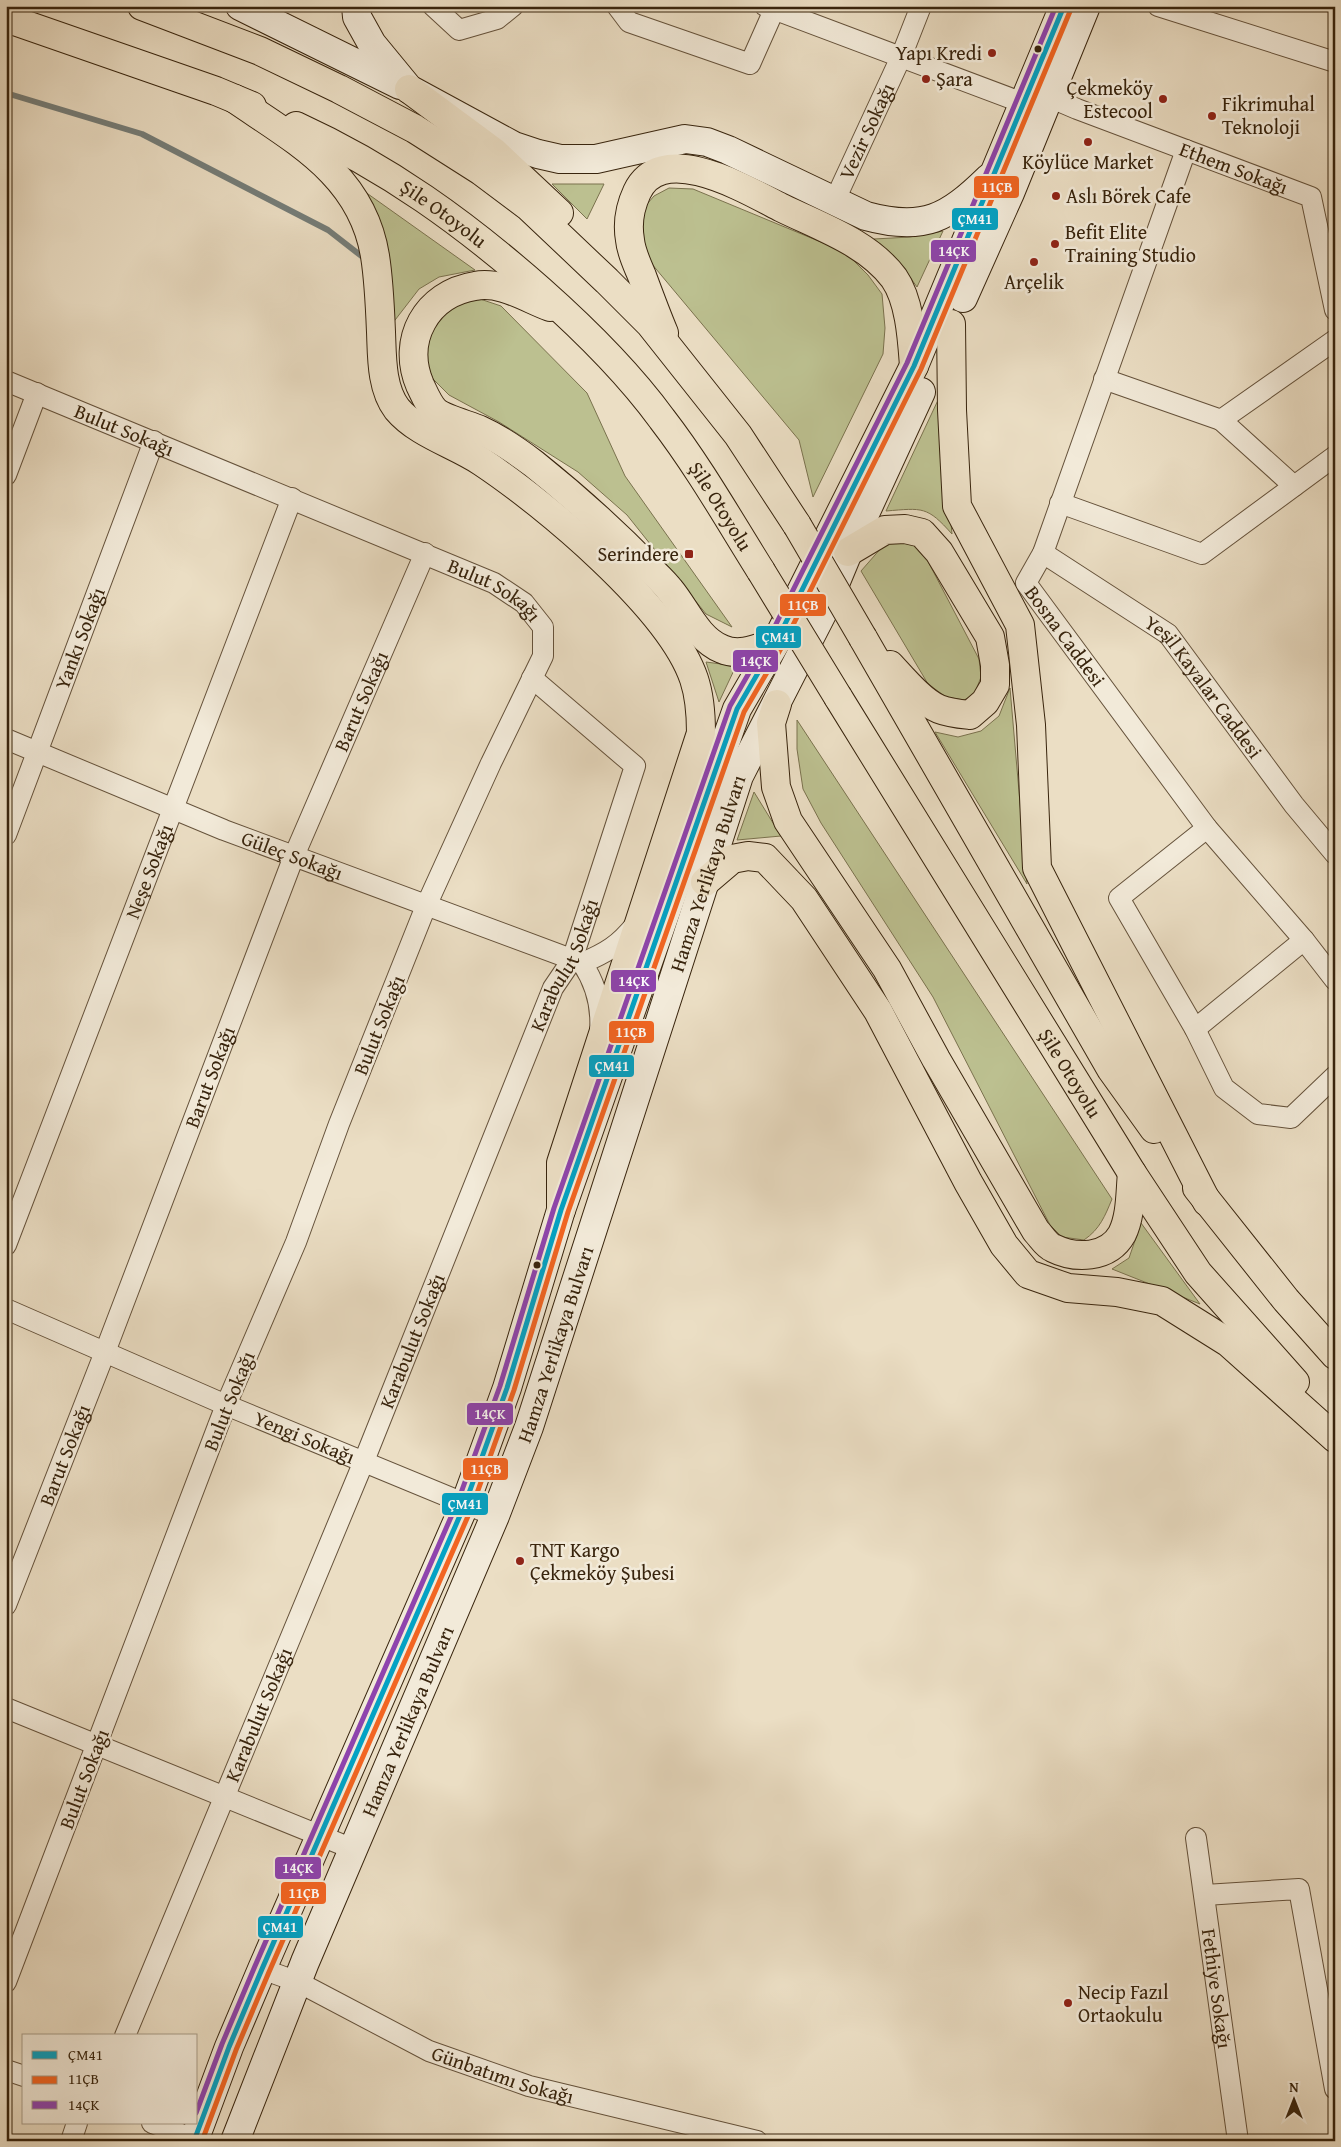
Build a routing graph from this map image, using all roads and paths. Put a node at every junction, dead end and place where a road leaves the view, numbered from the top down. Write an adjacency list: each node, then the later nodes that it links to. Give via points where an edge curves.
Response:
1 (142, 6): 22 (highway, via 260,50 415,129 529,207)
2 (240, 6): 15 (main road)
3 (356, 6): 15 (main road, via 357,17 372,44)
4 (433, 6): 5 (street, via 460,30 497,19)
5 (513, 6)
6 (617, 6): 11 (street, via 629,22 750,64)
7 (921, 6): 13 (street, Vezir Sokağı)
8 (1064, 6): 18 (main road, Hamza Yerlikaya Bulvarı)
9 (1086, 6): 16 (main road, Hamza Yerlikaya Bulvarı)
10 (1158, 6): 14 (street)
11 (769, 8): 13 (street)
12 (6, 18): 17 (highway, Şile Otoyolu)
13 (901, 57): 18 (street); 21 (street, Vezir Sokağı)
14 (1335, 62)
15 (408, 89): 21 (main road, via 514,146 538,154 560,159 596,159 678,140 707,142); 22 (highway, via 494,152 552,204 583,243)
16 (1049, 97): 19 (street, Ethem Sokağı); 25 (main road, Hamza Yerlikaya Bulvarı)
17 (235, 99): 24 (highway, Şile Otoyolu, via 328,141 418,193 482,240); 55 (highway, via 318,157 341,179 357,204 375,255 383,366 388,391 396,408 410,422 480,461 554,517 630,588 671,635 694,678 701,733)
18 (1023, 103): 20 (main road, Hamza Yerlikaya Bulvarı)
19 (1186, 150): 23 (street, Ethem Sokağı, via 1311,197); 29 (street, Bosna Caddesi)
20 (992, 175): 21 (main road, via 952,209 932,220 913,224 874,218); 28 (main road, Hamza Yerlikaya Bulvarı)
21 (834, 202)
22 (607, 281): 27 (highway)
23 (1335, 310)
24 (566, 313): 43 (highway, via 496,285 457,290 426,313 417,330 413,352 415,374 424,395 436,412 505,443 555,481 648,567 670,590 704,636 721,649 745,653); 62 (highway, Şile Otoyolu, bridge, via 611,358 662,418 703,478)
25 (951, 324): 39 (main road, Hamza Yerlikaya Bulvarı); 63 (highway, via 957,506 1020,625 1031,725 1037,868)
26 (1335, 340): 32 (street)
27 (670, 348): 28 (highway, via 635,258 629,224 632,204 650,175 667,168 687,168 706,173 768,201 879,260 902,295 910,326); 42 (highway, bridge, via 738,435 797,525)
28 (914, 366): 43 (main road, Hamza Yerlikaya Bulvarı)
29 (1104, 379): 32 (street); 38 (street, Bosna Caddesi)
30 (6, 380): 31 (street, Bulut Sokağı)
31 (37, 393): 33 (street, Bulut Sokağı); 35 (street)
32 (1221, 420): 36 (street)
33 (154, 441): 37 (street, Bulut Sokağı); 47 (street, Yankı Sokağı)
34 (1335, 456): 36 (street)
35 (6, 474)
36 (1294, 486): 38 (street, via 1202,554)
37 (292, 498): 40 (street, Bulut Sokağı); 48 (street, Neşe Sokağı)
38 (1060, 504): 41 (street, Bosna Caddesi)
39 (848, 552): 42 (highway, via 885,530 905,529 922,533 939,552 990,637 995,666 994,685 986,702 970,714 938,709 918,694); 45 (main road, Hamza Yerlikaya Bulvarı, via 825,608)
40 (425, 553): 44 (street, Bulut Sokağı, via 494,583 524,603 543,627 543,656); 52 (street, Barut Sokağı)
41 (1043, 553): 49 (street, Bosna Caddesi, via 1026,583); 51 (street, Yeşil Kayalar Caddesi, via 1168,634 1294,806)
42 (863, 638): 63 (highway, Şile Otoyolu, via 1112,1069)
43 (776, 642): 64 (main road, Hamza Yerlikaya Bulvarı, via 737,709)
44 (532, 678): 54 (street, Bulut Sokağı); 57 (street, Karabulut Sokağı, via 635,766)
45 (777, 704): 53 (main road, Hamza Yerlikaya Bulvarı, via 739,776); 62 (highway, via 771,723 776,787 788,820 887,970 1036,1231 1051,1247 1077,1256 1103,1252 1121,1235 1128,1215)
46 (6, 739): 47 (street, Güleç Sokağı)
47 (38, 753): 48 (street, Güleç Sokağı); 50 (street, Yankı Sokağı)
48 (172, 808): 52 (street, Güleç Sokağı); 65 (street, Neşe Sokağı)
49 (1207, 828): 56 (street, Bosna Caddesi); 59 (street, via 1119,898)
50 (6, 835)
51 (1332, 846)
52 (294, 856): 54 (street, Güleç Sokağı); 67 (street, Barut Sokağı)
53 (705, 882): 71 (highway, via 732,859 748,856 765,858 804,900 878,1011 968,1182 1004,1245 1028,1274 1068,1288 1118,1292 1162,1301 1229,1343); 74 (main road, Hamza Yerlikaya Bulvarı, via 529,1427)
54 (426, 906): 57 (street, Güleç Sokağı); 69 (street, Bulut Sokağı, via 296,1242)
55 (641, 918): 57 (street, via 622,941 604,954); 60 (highway)
56 (1304, 940): 58 (street, Bosna Caddesi); 59 (street)
57 (577, 961): 60 (street, via 591,976 598,994); 72 (street, Karabulut Sokağı, via 553,988)
58 (1335, 980)
59 (1195, 1029): 61 (street, via 1224,1088 1258,1114 1291,1118)
60 (599, 1046): 64 (highway, via 561,1163)
61 (1335, 1076)
62 (1132, 1173): 70 (highway, Şile Otoyolu, via 1198,1273)
63 (1207, 1202): 68 (highway, Şile Otoyolu)
64 (561, 1210): 73 (main road, Hamza Yerlikaya Bulvarı, via 507,1388)
65 (6, 1245)
66 (6, 1309): 67 (street, Yengi Sokağı)
67 (105, 1352): 69 (street, Yengi Sokağı); 75 (street, Barut Sokağı)
68 (1335, 1355)
69 (226, 1405): 72 (street, Yengi Sokağı); 77 (street, Bulut Sokağı)
70 (1335, 1426)
71 (1335, 1438)
72 (364, 1461): 73 (street, Yengi Sokağı); 78 (street, Karabulut Sokağı)
73 (465, 1504): 74 (street, Yengi Sokağı); 79 (main road, Hamza Yerlikaya Bulvarı)
74 (495, 1516): 81 (main road, Hamza Yerlikaya Bulvarı)
75 (6, 1605)
76 (6, 1708): 77 (street)
77 (96, 1745): 78 (street); 84 (street, Bulut Sokağı)
78 (224, 1797): 79 (street); 86 (street, Karabulut Sokağı)
79 (319, 1836): 81 (street); 83 (main road, Hamza Yerlikaya Bulvarı)
80 (1196, 1838): 82 (street, Fethiye Sokağı)
81 (354, 1849): 85 (main road, Hamza Yerlikaya Bulvarı)
82 (1204, 1895): 89 (street, via 1299,1889); 97 (street, Fethiye Sokağı)
83 (262, 1969): 85 (street, Günbatımı Sokağı); 93 (main road, Hamza Yerlikaya Bulvarı)
84 (6, 1982)
85 (298, 1982): 92 (street, Günbatımı Sokağı, via 429,2051 529,2086); 95 (main road, Hamza Yerlikaya Bulvarı)
86 (126, 2034)
87 (6, 2070): 88 (street)
88 (22, 2075)
89 (1335, 2089)
90 (77, 2124): 94 (street)
91 (154, 2124): 93 (street)
92 (736, 2138): 96 (street, Günbatımı Sokağı)
93 (194, 2140)
94 (71, 2141)
95 (235, 2141)
96 (757, 2141)
97 (1238, 2141)

